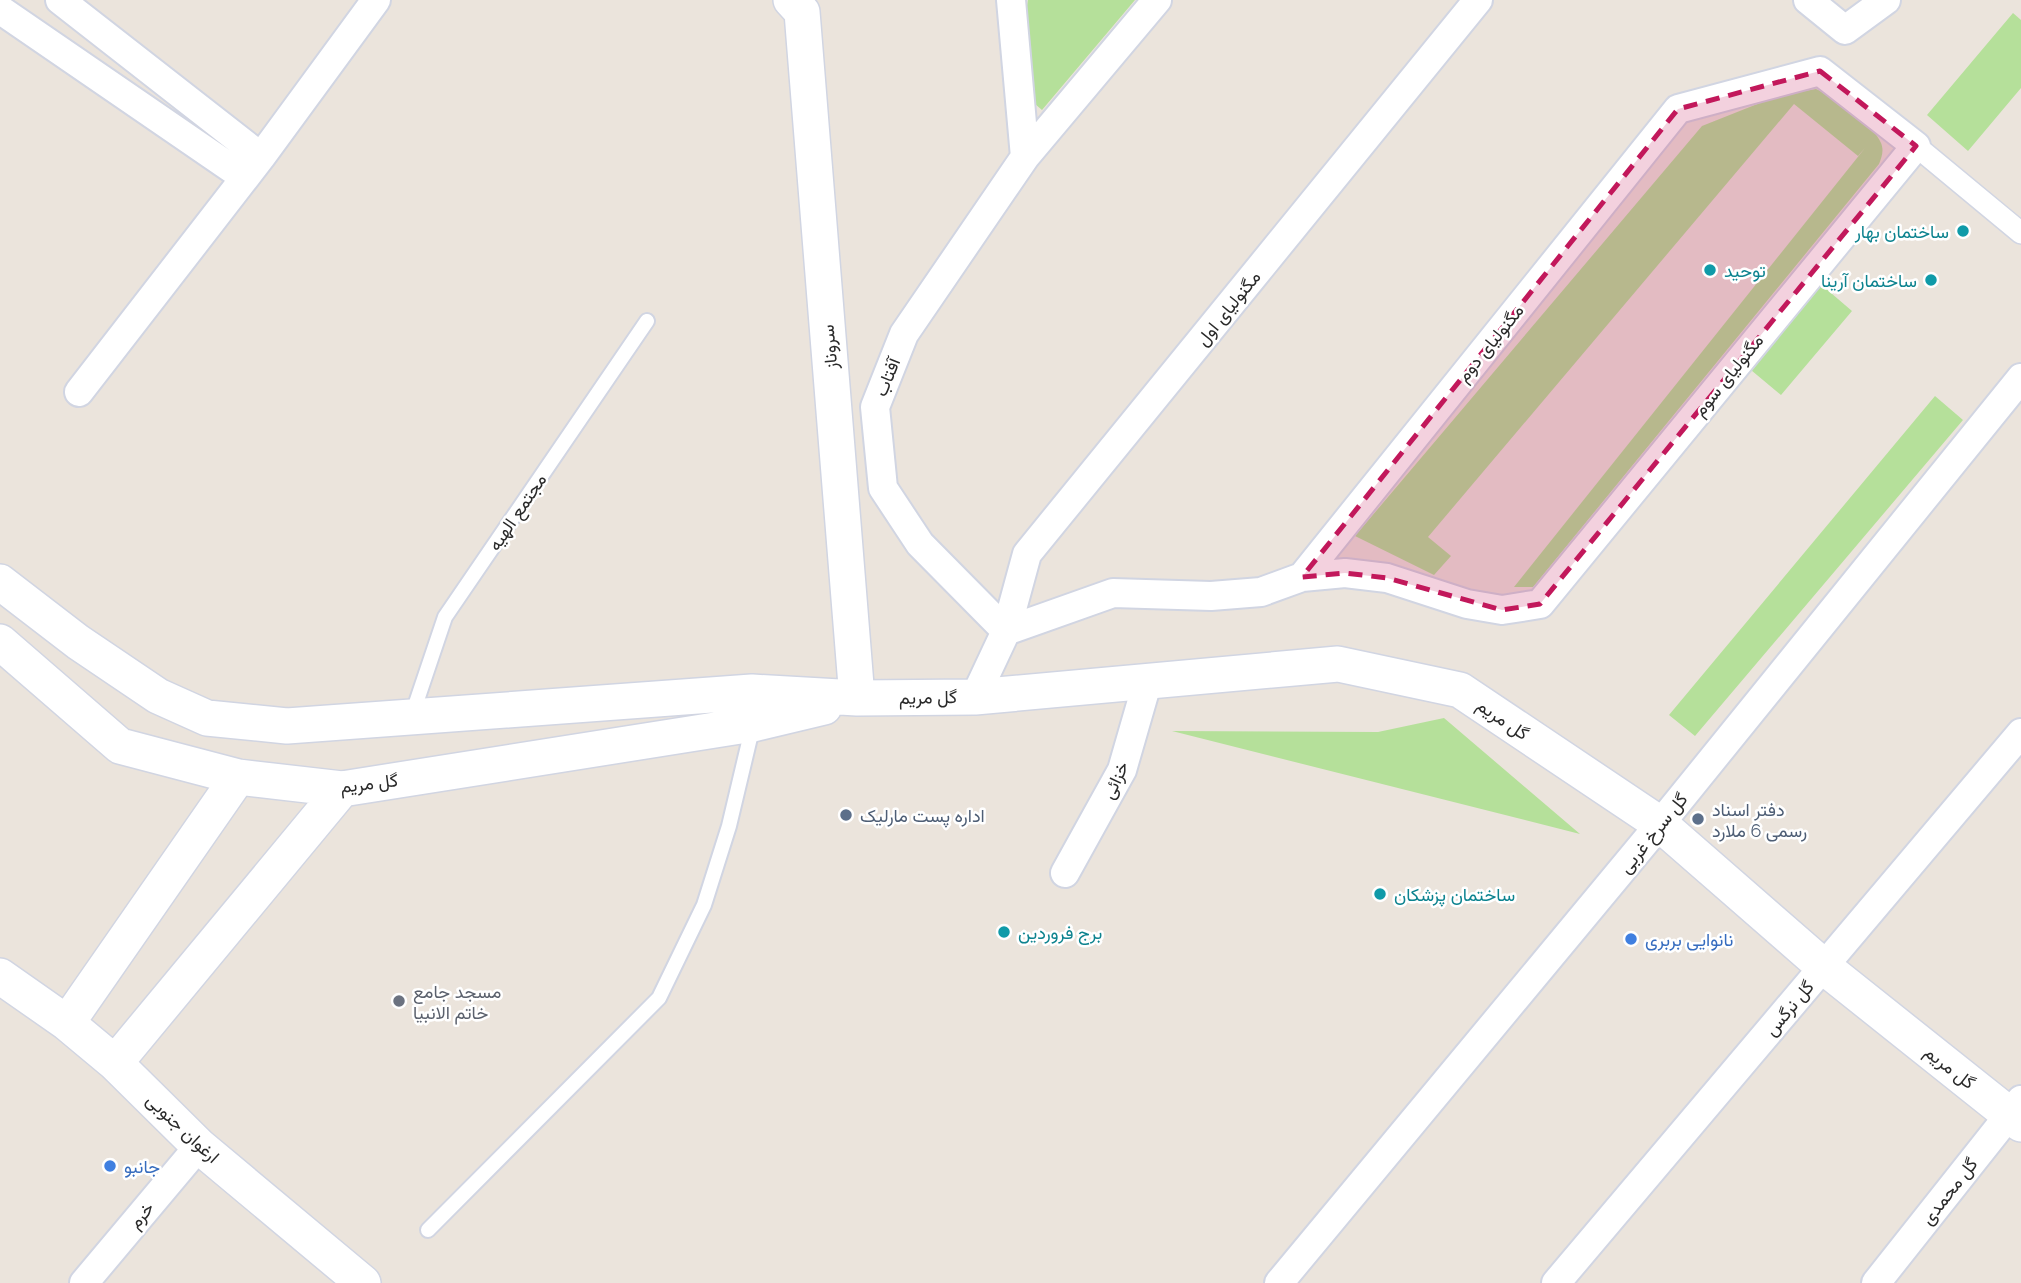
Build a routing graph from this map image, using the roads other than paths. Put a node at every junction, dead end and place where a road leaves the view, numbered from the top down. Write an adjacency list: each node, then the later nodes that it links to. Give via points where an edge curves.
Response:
1 (60, 0): 12 (street)
2 (376, 0): 12 (street)
3 (791, 0): 23 (street, سروناز, via 802,12)
4 (1011, 0): 11 (street)
5 (1157, 0): 11 (street, آفتاب)
6 (1478, 0): 19 (street, مگنولیای اول, via 1027,554)
7 (1808, 0): 8 (street, via 1845,30)
8 (1886, 0)
9 (5, 8): 12 (street)
10 (1916, 146): 13 (street); 17 (street, مگنولیای سوم, via 1541,604 1502,610 1467,604 1387,578 1345,573); 17 (street, مگنولیای دوم, via 1819,71 1678,109)
11 (1025, 158): 19 (street, آفتاب, via 904,334 875,407 883,488 920,544)
12 (253, 167): 16 (street)
13 (2021, 233)
14 (647, 321): 24 (lane, مجتمع الهیه, via 445,617)
15 (2021, 378): 29 (street, گل سرخ غربی)
16 (79, 392)
17 (1302, 577): 19 (street, via 1261,592 1211,596 1113,593)
18 (0, 582): 24 (street, گل مریم, via 158,696 207,718 286,726)
19 (1006, 631): 22 (street, مگنولیای اول)
20 (0, 642): 27 (street, گل مریم, via 121,746)
21 (1148, 680): 22 (street, گل مریم); 29 (street, گل مریم, via 1338,664 1460,690); 30 (street, خزائی, via 1122,770)
22 (975, 697): 23 (street, گل مریم)
23 (858, 698): 24 (street, گل مریم, via 752,692); 25 (street, گل مریم)
24 (412, 715)
25 (753, 724): 28 (street, گل مریم); 37 (lane, via 704,905 659,998)
26 (2021, 733): 31 (street, گل نرگس)
27 (238, 777): 28 (street, گل مریم); 33 (street)
28 (342, 789): 34 (street)
29 (1660, 824): 31 (street, گل مریم); 40 (street, گل سرخ غربی)
30 (1065, 873)
31 (1824, 967): 35 (street, گل مریم); 41 (street, گل نرگس)
32 (0, 976): 33 (street, ارغوان جنوبی)
33 (67, 1023): 34 (street, ارغوان جنوبی)
34 (116, 1063): 36 (street, ارغوان جنوبی)
35 (2017, 1113): 42 (street, گل محمدی)
36 (199, 1146): 38 (street, خرم); 39 (street, ارغوان جنوبی)
37 (428, 1230)
38 (84, 1283)
39 (363, 1283)
40 (1279, 1283)
41 (1556, 1283)
42 (1877, 1283)

